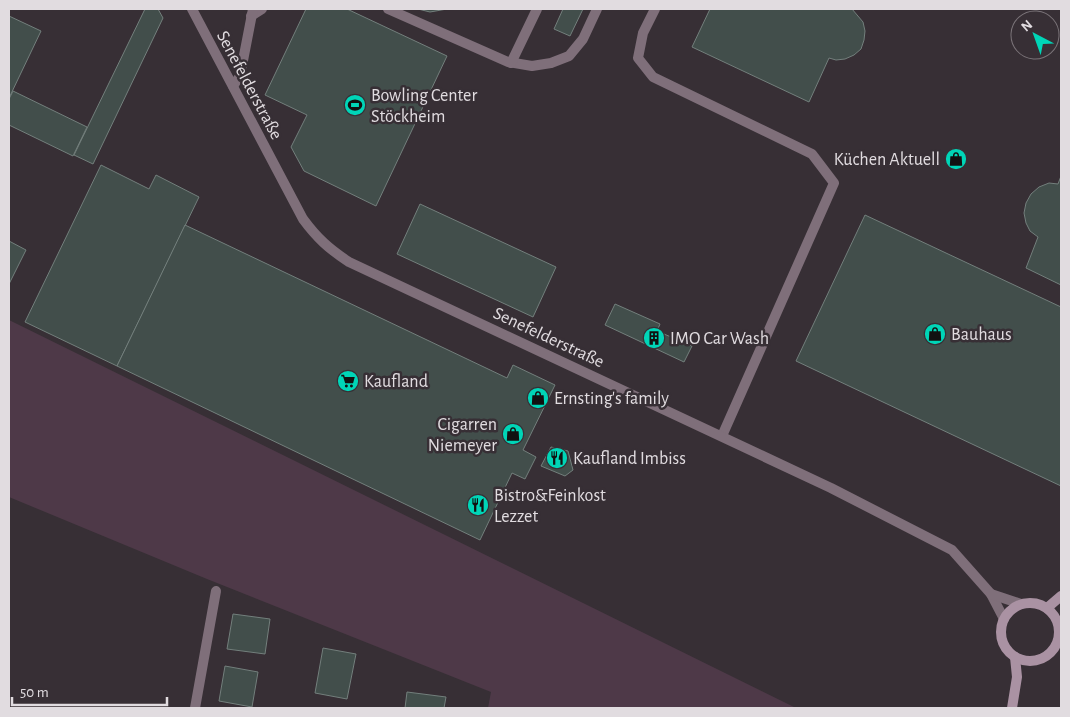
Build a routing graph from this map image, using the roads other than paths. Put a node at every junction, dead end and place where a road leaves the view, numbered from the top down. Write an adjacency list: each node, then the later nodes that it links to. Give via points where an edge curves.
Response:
1 (192, 9): 9 (street, Senefelderstraße)
2 (262, 9): 7 (street)
3 (388, 9): 8 (street)
4 (537, 9): 8 (street)
5 (597, 9): 8 (street, via 583,39 569,56 532,66)
6 (655, 9): 10 (street, via 643,33 638,58 653,77 812,154 834,183)
7 (252, 12): 9 (street, via 240,76)
8 (511, 63)
9 (233, 86): 10 (street, Senefelderstraße, via 303,219 332,251)
10 (722, 436): 12 (street, Senefelderstraße, via 952,550)
11 (216, 592): 22 (street)
12 (991, 594): 15 (street); 18 (street, Senefelderstraße)
13 (1061, 596): 16 (street)
14 (1061, 602): 17 (street)
15 (1021, 604): 16 (street, via 1038,604); 18 (street)
16 (1046, 608): 17 (street)
17 (1054, 616): 20 (street, via 1058,624 1057,642 1046,656)
18 (1004, 618): 19 (street, via 1000,636)
19 (1015, 657): 20 (street); 21 (street)
20 (1029, 661): 21 (street)
21 (1017, 677): 23 (street)
22 (196, 708)
23 (1012, 708)

